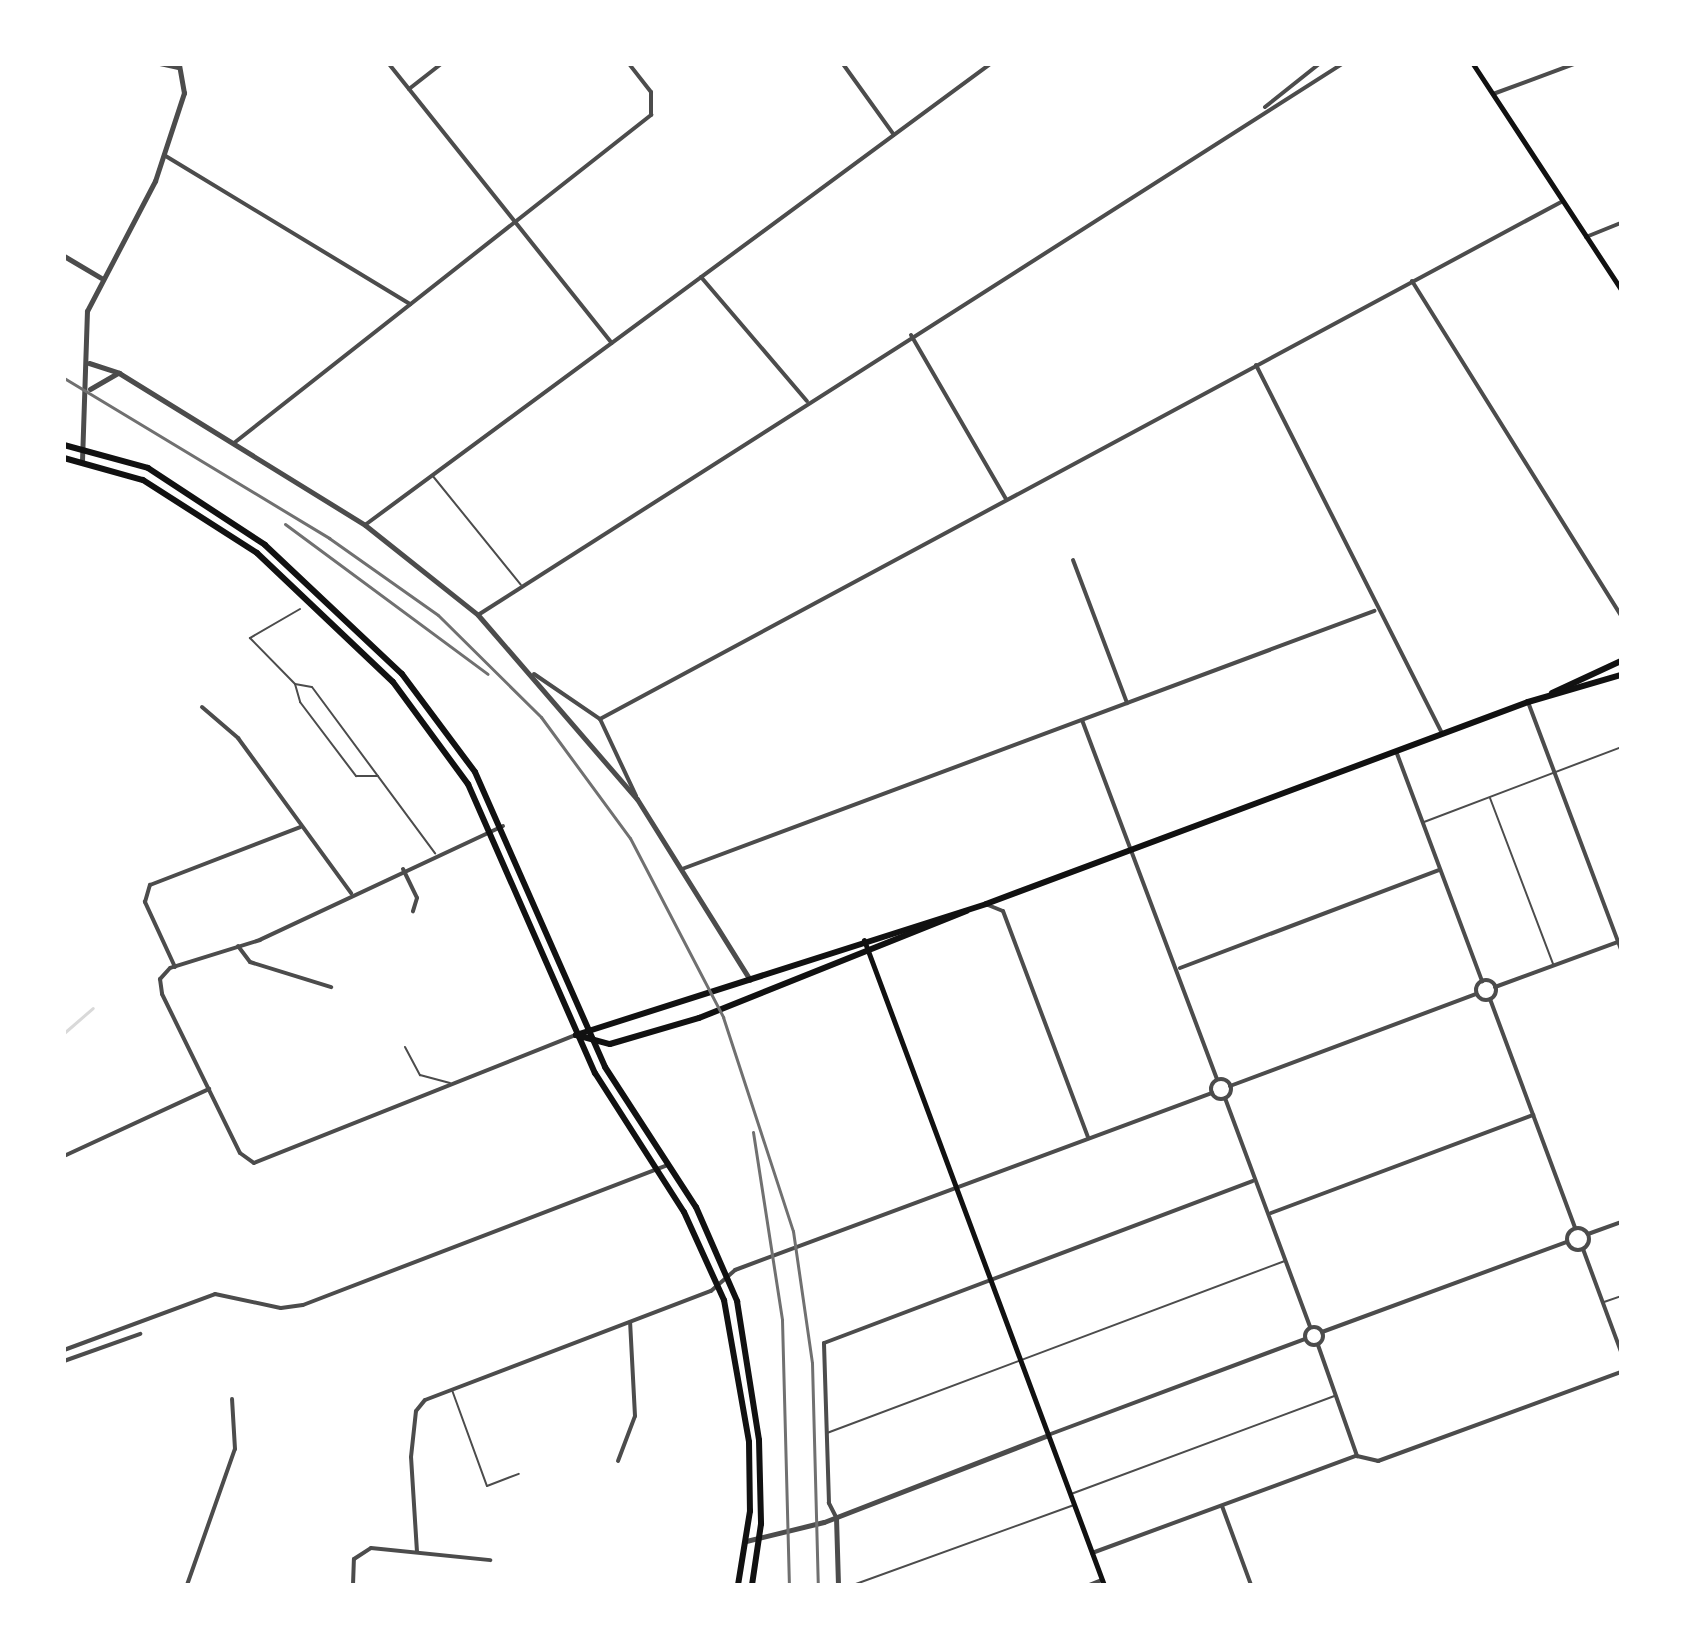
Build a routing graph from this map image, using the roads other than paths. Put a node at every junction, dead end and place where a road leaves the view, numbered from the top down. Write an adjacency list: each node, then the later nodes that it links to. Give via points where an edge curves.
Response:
1 (160, 64): 11 (street)
2 (389, 64): 12 (street)
3 (441, 64): 12 (street)
4 (629, 64): 18 (street, via 651,92 654,110)
5 (843, 64): 15 (street)
6 (990, 64): 15 (street)
7 (1319, 64): 14 (street)
8 (1342, 64): 14 (street)
9 (1473, 64): 13 (main road)
10 (1574, 64): 13 (street)
11 (179, 66): 16 (street, via 184,93)
12 (409, 89): 18 (street)
13 (1493, 94): 17 (main road)
14 (1263, 109): 27 (street)
15 (894, 135): 22 (street)
16 (164, 155): 23 (street); 26 (street)
17 (1563, 201): 20 (main road); 24 (street)
18 (515, 221): 26 (street); 28 (street)
19 (1621, 223): 20 (street)
20 (1586, 237): 25 (main road)
21 (64, 256): 23 (street)
22 (701, 277): 28 (street); 33 (street)
23 (101, 278): 29 (street, via 87,311)
24 (1412, 281): 30 (street); 47 (street)
25 (1621, 289)
26 (410, 304): 34 (street)
27 (911, 335): 33 (street); 40 (street)
28 (612, 343): 39 (street)
29 (89, 363): 31 (street); 32 (street)
30 (1256, 365): 40 (street); 45 (street)
31 (119, 373): 32 (street); 34 (street)
32 (92, 379): 36 (street)
33 (807, 401): 43 (street)
34 (234, 443): 41 (street)
35 (64, 445): 36 (highway)
36 (84, 448): 38 (street); 66 (highway, via 179,484 290,565 402,674 475,772)
37 (64, 458): 38 (highway)
38 (82, 461): 68 (highway, via 162,491 281,573 401,691 468,784)
39 (432, 475): 41 (street); 43 (lane)
40 (1006, 499): 56 (street)
41 (365, 525): 46 (street)
42 (1073, 560): 54 (street)
43 (521, 585): 46 (street)
44 (300, 609): 51 (lane, via 250,638)
45 (1374, 611): 54 (street); 58 (street)
46 (478, 615): 49 (street)
47 (1621, 615)
48 (1621, 661): 52 (highway)
49 (534, 674): 56 (street); 64 (street)
50 (1621, 675): 52 (highway)
51 (295, 684): 62 (lane, via 312,687); 62 (lane, via 300,702 356,776)
52 (1549, 695): 53 (highway)
53 (1528, 702): 58 (highway); 61 (street)
54 (1127, 703): 57 (street)
55 (202, 707): 67 (street, via 232,730)
56 (600, 719): 64 (street)
57 (1082, 720): 69 (street); 72 (street)
58 (1442, 734): 60 (highway)
59 (1621, 747): 61 (lane)
60 (1396, 751): 65 (street); 69 (highway)
61 (1555, 772): 63 (lane); 79 (street)
62 (378, 776): 70 (lane)
63 (1490, 797): 65 (lane); 83 (lane)
64 (637, 799): 72 (street)
65 (1423, 822): 73 (street)
66 (503, 826): 68 (street); 92 (highway)
67 (300, 827): 74 (street); 84 (street, via 150,885 145,902)
68 (491, 831): 70 (street); 93 (highway)
69 (1132, 850): 75 (highway); 85 (street)
70 (435, 853): 71 (street)
71 (403, 869): 74 (street); 77 (street, via 417,898)
72 (682, 869): 86 (street)
73 (1440, 870): 85 (street); 87 (street)
74 (351, 893): 80 (street)
75 (986, 904): 76 (highway); 103 (street, via 1003,911)
76 (970, 909): 78 (highway); 82 (highway)
77 (413, 911)
78 (864, 940): 82 (main road); 86 (highway)
79 (1620, 941): 81 (street); 83 (street)
80 (238, 946): 84 (street); 88 (street, via 250,962)
81 (1621, 949)
82 (869, 952): 94 (highway, via 699,1018); 108 (main road)
83 (1553, 965): 89 (street)
84 (175, 967): 99 (street, via 162,974 161,989)
85 (1179, 968): 96 (street)
86 (750, 980): 92 (highway)
87 (1482, 981): 89 (street); 90 (street)
88 (331, 987)
89 (1495, 987): 91 (street)
90 (1476, 994): 91 (street); 98 (street)
91 (1490, 999): 102 (street)
92 (588, 1030): 93 (highway); 94 (highway)
93 (576, 1035): 94 (highway); 97 (street); 106 (highway)
94 (595, 1045): 105 (highway)
95 (405, 1047): 97 (lane, via 426,1079)
96 (1217, 1080): 98 (street); 100 (street)
97 (463, 1084): 99 (street, via 254,1163 243,1157)
98 (1230, 1086): 101 (street)
99 (209, 1089): 104 (street)
100 (1212, 1093): 101 (street); 103 (street)
101 (1225, 1098): 107 (street)
102 (1533, 1115): 109 (street); 111 (street)
103 (1088, 1137): 108 (street)
104 (64, 1156)
105 (668, 1165): 106 (street); 116 (highway)
106 (656, 1170): 118 (highway); 127 (street, via 303,1305 281,1308 215,1294)
107 (1252, 1181): 109 (street); 117 (street)
108 (956, 1188): 116 (street); 117 (main road)
109 (1271, 1213): 115 (street)
110 (1621, 1222): 112 (street)
111 (1575, 1228): 112 (street); 113 (street)
112 (1588, 1234): 114 (street)
113 (1567, 1242): 114 (street); 123 (street)
114 (1583, 1249): 120 (street)
115 (1285, 1261): 122 (street); 129 (lane)
116 (728, 1276): 118 (street); 145 (highway, via 755,1379)
117 (990, 1279): 129 (main road); 135 (street, via 824,1343)
118 (718, 1284): 121 (street); 144 (highway, via 747,1425)
119 (1621, 1296): 120 (lane)
120 (1603, 1303): 128 (street)
121 (630, 1322): 132 (street); 138 (street, via 635,1416)
122 (1310, 1327): 123 (street); 125 (street)
123 (1322, 1332): 126 (street)
124 (140, 1334): 130 (street)
125 (1305, 1339): 126 (street); 136 (street)
126 (1318, 1345): 133 (street)
127 (64, 1350)
128 (1621, 1352)
129 (1019, 1358): 135 (lane); 136 (main road)
130 (64, 1361)
131 (1621, 1372): 137 (street, via 1378,1461)
132 (452, 1389): 139 (lane, via 487,1486); 146 (street, via 416,1411)
133 (1336, 1396): 137 (street); 140 (lane)
134 (232, 1399): 150 (street, via 235,1449)
135 (826, 1433): 143 (street)
136 (1048, 1435): 140 (main road); 143 (street)
137 (1357, 1456): 142 (street)
138 (618, 1461)
139 (519, 1474)
140 (1070, 1494): 141 (main road)
141 (1074, 1504): 147 (main road); 155 (lane)
142 (1222, 1506): 147 (street); 157 (street)
143 (836, 1517): 145 (street); 154 (street)
144 (746, 1541): 145 (street); 152 (highway)
145 (760, 1541): 153 (highway)
146 (417, 1552): 148 (street); 151 (street, via 361,1551)
147 (1092, 1553): 149 (main road)
148 (490, 1560)
149 (1103, 1583): 156 (street)
150 (187, 1585)
151 (353, 1585)
152 (738, 1585)
153 (752, 1585)
154 (838, 1585)
155 (853, 1585)
156 (1089, 1585)
157 (1251, 1585)

